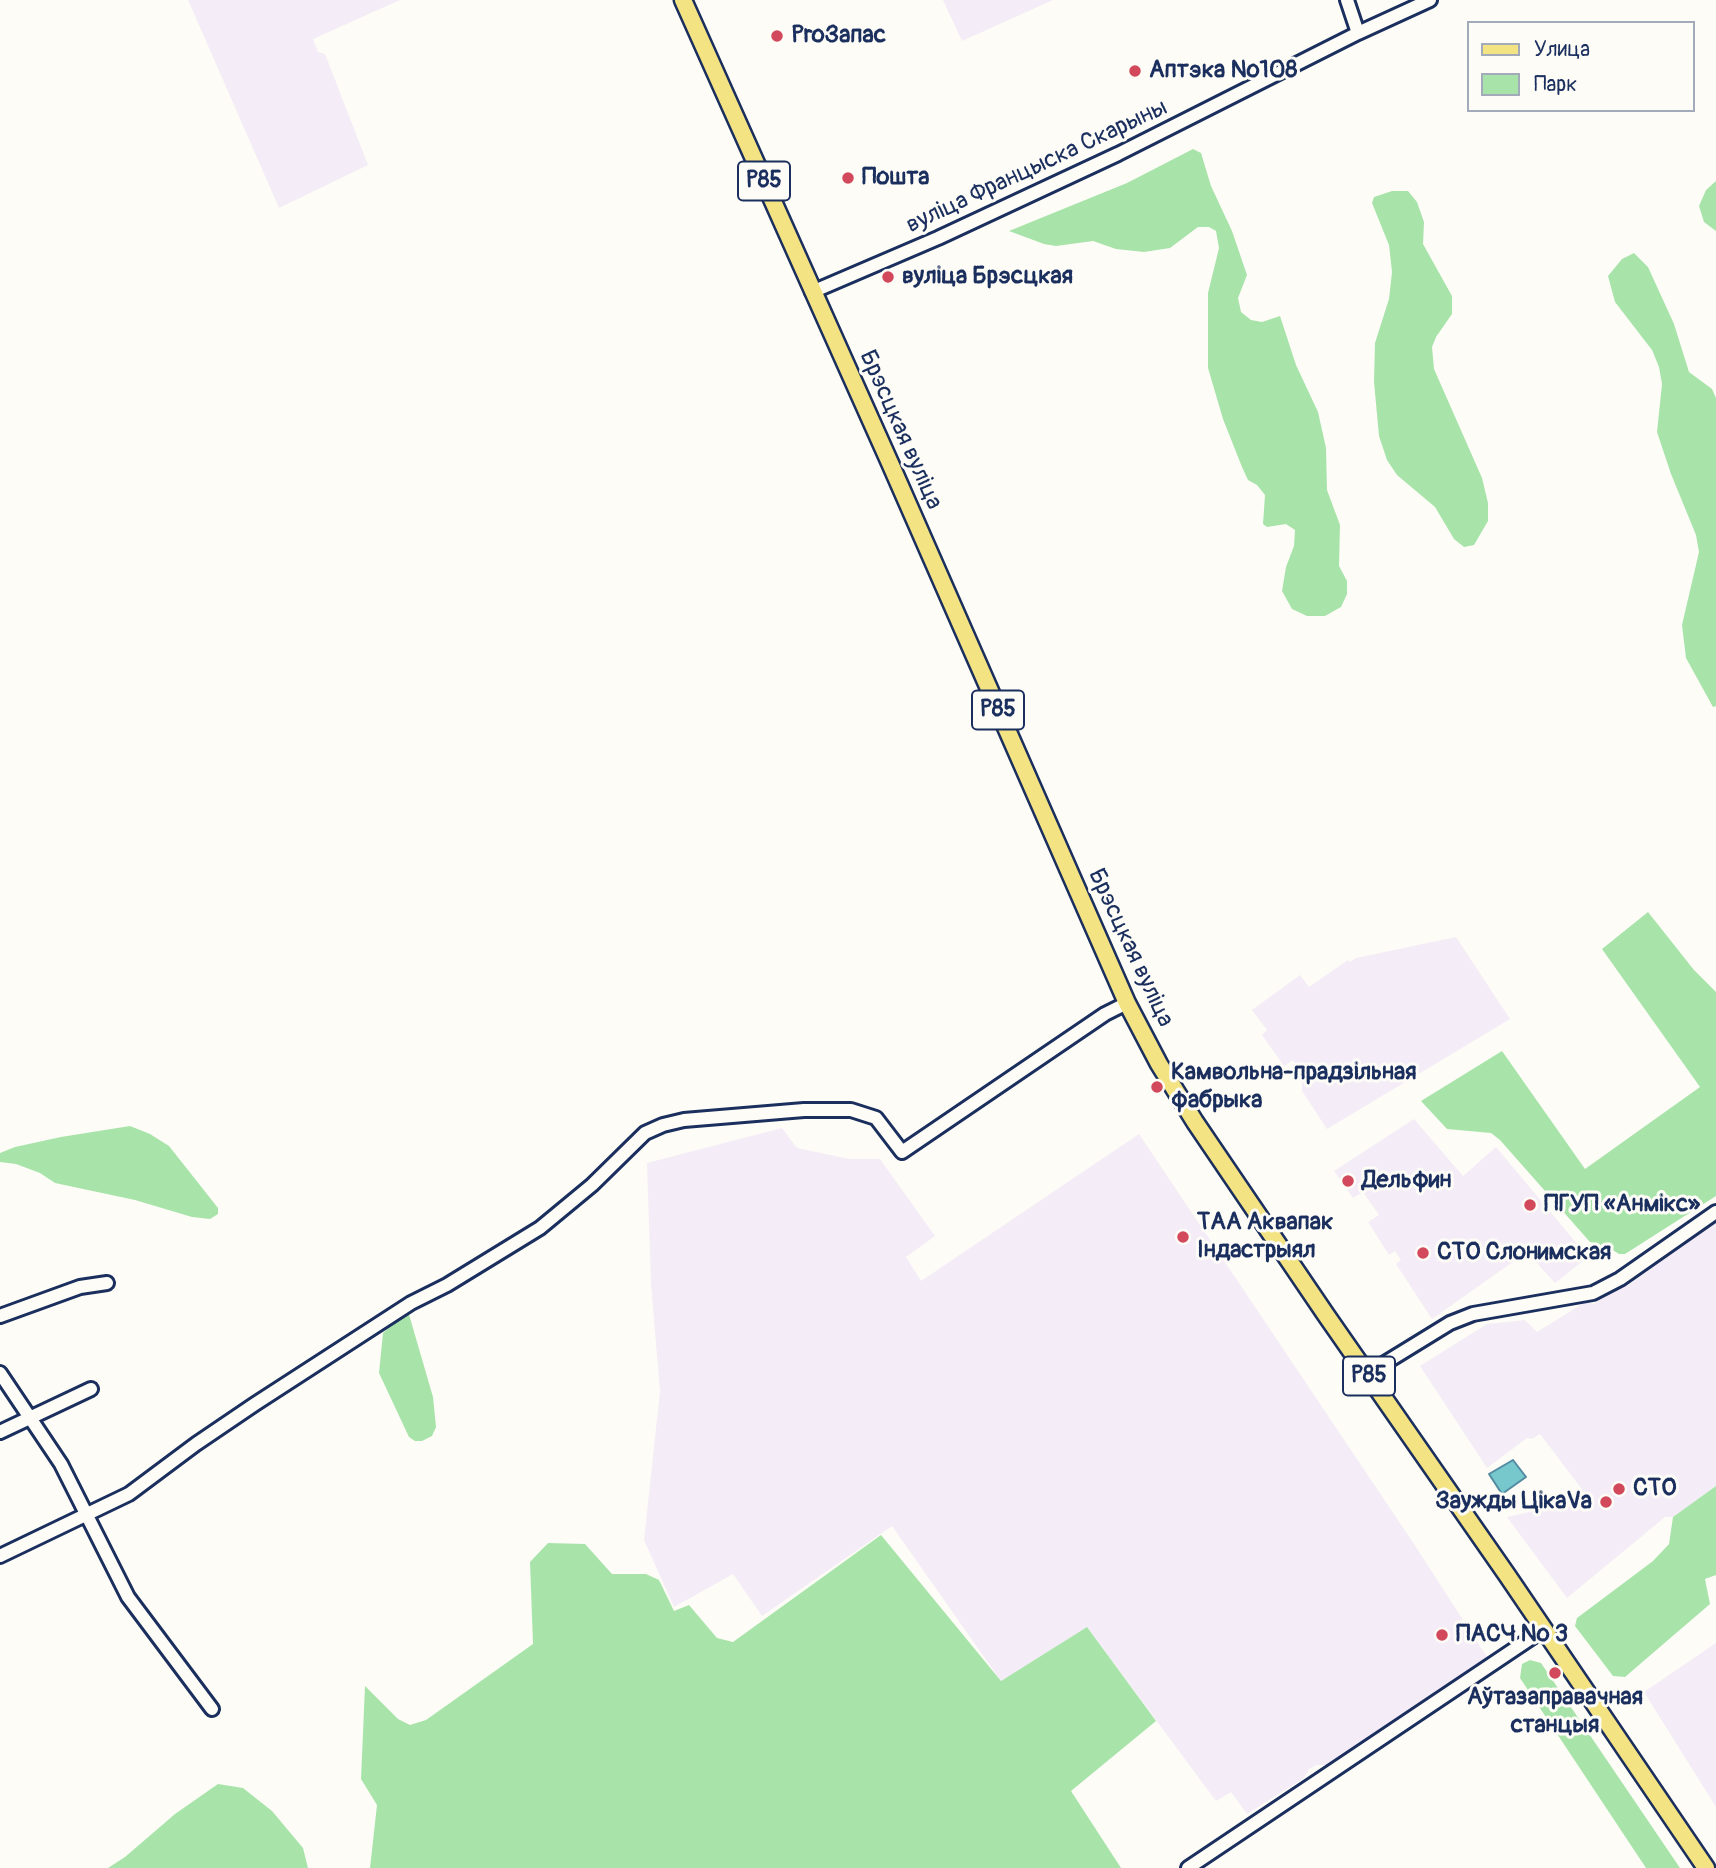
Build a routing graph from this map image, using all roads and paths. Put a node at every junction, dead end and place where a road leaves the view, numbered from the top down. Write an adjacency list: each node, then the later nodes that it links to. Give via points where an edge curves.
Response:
1 (683, 0): 5 (main road, Брэсцкая вуліца / Р85)
2 (1347, 0): 4 (street)
3 (1430, 0): 4 (street, вуліца Францыска Скарыны)
4 (1358, 33): 5 (street, вуліца Францыска Скарыны, via 1118,154)
5 (812, 292): 6 (main road, Брэсцкая вуліца / Р85)
6 (1127, 1003): 11 (main road, Брэсцкая вуліца / Р85, via 1195,1122); 15 (street, via 902,1152 876,1118 851,1110 684,1120 645,1133 540,1228 411,1303 255,1404 129,1494)
7 (1716, 1212): 11 (street, via 1593,1293 1473,1314)
8 (107, 1283): 9 (street, via 80,1287)
9 (0, 1316)
10 (0, 1373): 13 (street)
11 (1367, 1374): 17 (main road, Брэсцкая вуліца / Р85)
12 (91, 1389): 13 (street)
13 (30, 1417): 14 (street); 15 (street, via 61,1464)
14 (0, 1432)
15 (85, 1515): 16 (street); 18 (street, via 128,1597)
16 (0, 1556)
17 (1543, 1630): 19 (street); 20 (main road, Брэсцкая вуліца / Р85)
18 (212, 1709)
19 (1188, 1868)
20 (1706, 1868)

